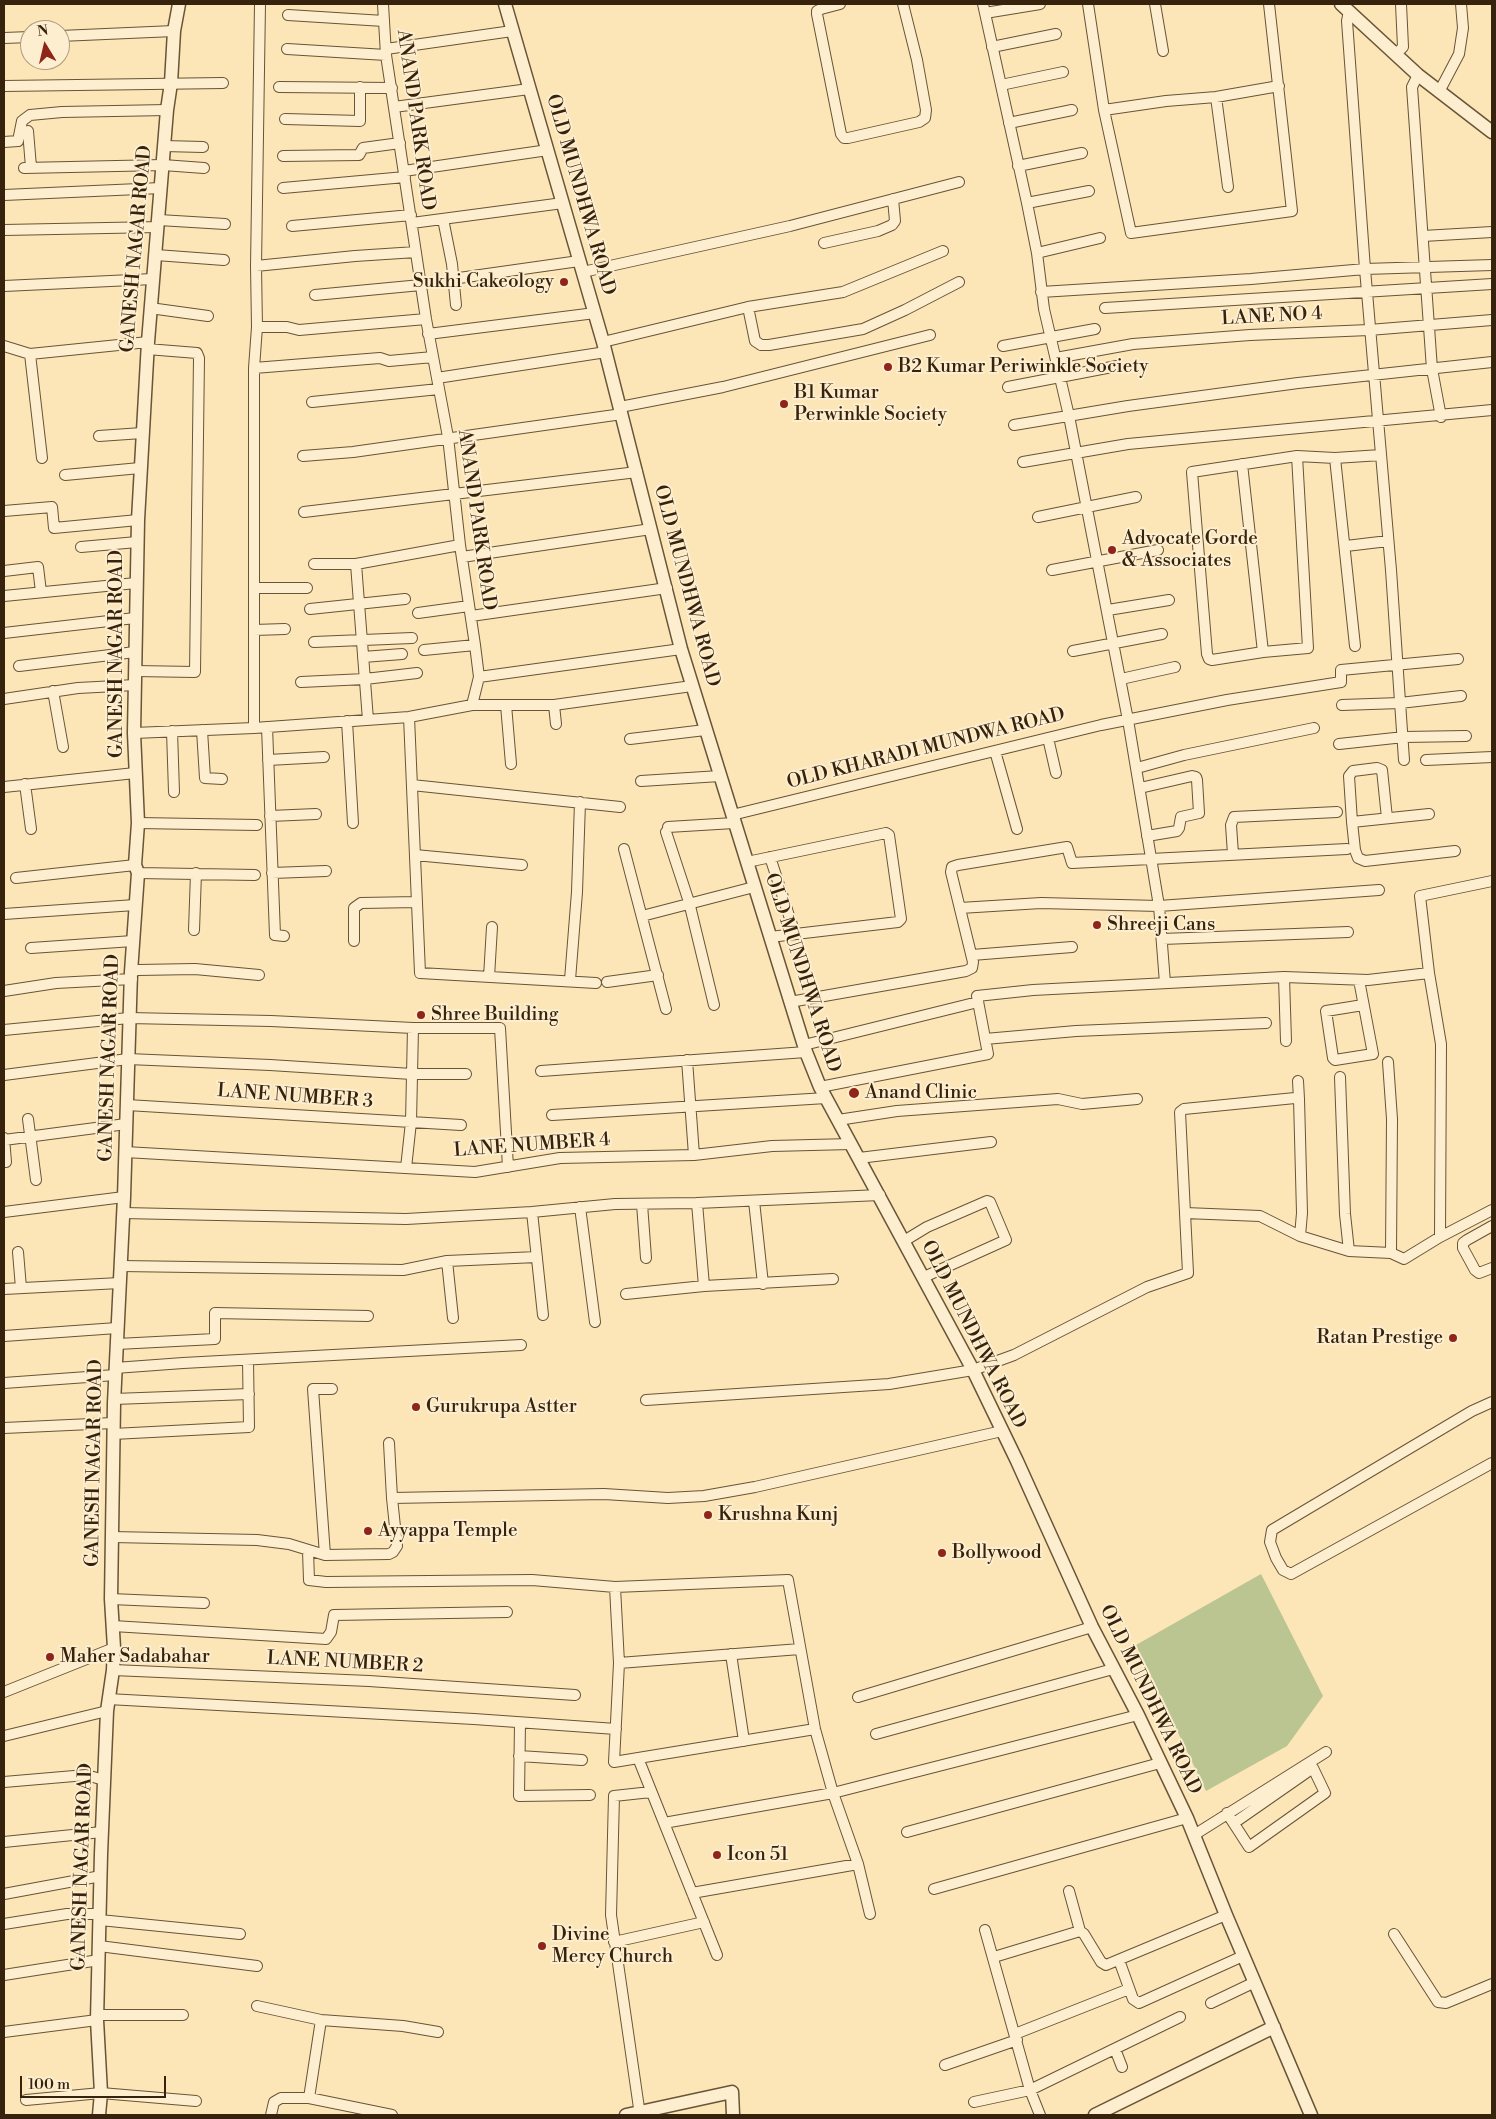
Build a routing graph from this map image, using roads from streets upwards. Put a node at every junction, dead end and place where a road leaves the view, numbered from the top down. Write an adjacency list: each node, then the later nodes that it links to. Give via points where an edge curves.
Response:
1 (179, 4): 18 (street, GANESH NAGAR ROAD)
2 (260, 4): 85 (street)
3 (383, 4): 16 (street, ANAND PARK ROAD)
4 (505, 4): 17 (street, OLD MUNDHWA ROAD)
5 (840, 4): 6 (street, via 821,9 817,14 844,138 926,118)
6 (903, 4)
7 (1040, 4): 13 (street)
8 (1088, 4): 44 (street)
9 (1155, 4): 25 (street)
10 (1269, 4): 34 (street)
11 (1401, 4): 27 (street, via 1403,47)
12 (1461, 4): 39 (street, via 1463,28 1459,54)
13 (984, 8): 23 (street)
14 (1345, 8): 27 (street); 88 (street)
15 (288, 16): 16 (street)
16 (384, 21): 26 (street, ANAND PARK ROAD)
17 (512, 31): 26 (street); 38 (street, OLD MUNDHWA ROAD)
18 (174, 32): 20 (street); 30 (street, GANESH NAGAR ROAD)
19 (1056, 34): 23 (street)
20 (70, 36)
21 (20, 37): 22 (street)
22 (4, 38)
23 (992, 47): 32 (street)
24 (287, 50): 26 (street)
25 (1162, 51)
26 (386, 52): 37 (street, ANAND PARK ROAD)
27 (1396, 54): 29 (street)
28 (1063, 72): 32 (street)
29 (1418, 75): 39 (street); 76 (street, via 1412,87)
30 (171, 82): 31 (street); 33 (street); 42 (street, GANESH NAGAR ROAD)
31 (223, 83)
32 (1001, 85): 46 (street)
33 (4, 86)
34 (1279, 86): 40 (street); 44 (street, via 1292,212 1131,233)
35 (279, 87): 36 (street)
36 (360, 87): 37 (street); 45 (street, via 360,121)
37 (392, 88): 41 (street, ANAND PARK ROAD)
38 (529, 89): 41 (street); 53 (street, OLD MUNDHWA ROAD)
39 (1439, 92): 48 (street)
40 (1216, 97): 44 (street); 61 (street)
41 (394, 107): 50 (street, ANAND PARK ROAD)
42 (167, 110): 49 (street, via 30,115 22,121 18,141); 51 (street, GANESH NAGAR ROAD)
43 (1072, 110): 46 (street)
44 (1104, 110)
45 (285, 120)
46 (1009, 123): 57 (street)
47 (28, 130): 56 (street, via 27,168)
48 (1492, 132)
49 (4, 142)
50 (400, 143): 55 (street, via 363,148 359,155); 59 (street, ANAND PARK ROAD)
51 (164, 146): 52 (street); 56 (street, GANESH NAGAR ROAD)
52 (203, 147)
53 (548, 150): 59 (street); 67 (street, OLD MUNDHWA ROAD)
54 (1082, 153): 57 (street)
55 (283, 156)
56 (163, 166): 58 (street); 62 (street, GANESH NAGAR ROAD)
57 (1018, 166): 68 (street)
58 (204, 168)
59 (404, 174): 63 (street); 69 (street, ANAND PARK ROAD)
60 (959, 182): 66 (street)
61 (1228, 187)
62 (161, 188): 65 (street); 71 (street, GANESH NAGAR ROAD)
63 (283, 188)
64 (1089, 190): 68 (street)
65 (4, 195)
66 (892, 199): 78 (street, via 895,221 892,225); 87 (street, via 790,226)
67 (563, 203): 70 (street); 87 (street, OLD MUNDHWA ROAD)
68 (1027, 203): 81 (street)
69 (411, 219): 70 (street); 73 (street); 80 (street, ANAND PARK ROAD)
70 (444, 220): 90 (street)
71 (158, 223): 72 (street); 74 (street); 82 (street, GANESH NAGAR ROAD)
72 (225, 224)
73 (292, 226)
74 (4, 230)
75 (1492, 232): 76 (street)
76 (1423, 236): 86 (street)
77 (1100, 238): 81 (street)
78 (824, 243)
79 (943, 251): 100 (street, via 843,292)
80 (416, 252): 85 (street); 93 (street, ANAND PARK ROAD)
81 (1036, 253): 96 (street)
82 (156, 255): 83 (street); 89 (street, GANESH NAGAR ROAD)
83 (224, 260)
84 (1492, 265): 86 (street)
85 (256, 266): 108 (street)
86 (1425, 266): 88 (street); 95 (street)
87 (581, 267): 90 (street); 103 (street, OLD MUNDHWA ROAD)
88 (1365, 269): 96 (street); 97 (street)
89 (153, 279): 94 (street); 101 (street, GANESH NAGAR ROAD)
90 (452, 279): 99 (street)
91 (959, 282): 100 (street, via 863,329 769,345 755,341)
92 (1492, 284): 95 (street)
93 (421, 285): 98 (street); 105 (street, ANAND PARK ROAD)
94 (4, 286)
95 (1427, 288): 97 (street); 107 (street)
96 (1041, 292): 113 (street)
97 (1367, 293): 102 (street); 110 (street)
98 (315, 295)
99 (456, 305)
100 (748, 307): 117 (street)
101 (150, 308): 104 (street); 115 (street, GANESH NAGAR ROAD)
102 (1106, 308)
103 (595, 314): 111 (street); 117 (street, OLD MUNDHWA ROAD)
104 (208, 316)
105 (426, 319): 108 (street, via 299,330); 111 (street, ANAND PARK ROAD)
106 (1492, 320): 107 (street, LANE NO 4)
107 (1430, 324): 110 (street, LANE NO 4); 124 (street)
108 (256, 326): 123 (street)
109 (1095, 329): 113 (street)
110 (1370, 330): 120 (street, LANE NO 4, via 1133,344); 125 (street)
111 (428, 334): 119 (street, ANAND PARK ROAD)
112 (930, 335): 130 (street)
113 (1051, 337): 116 (street); 120 (street)
114 (4, 346): 118 (street)
115 (148, 346): 118 (street); 136 (street, GANESH NAGAR ROAD); 205 (street, via 196,354 199,358 195,672)
116 (1003, 346)
117 (604, 347): 127 (street); 130 (street, OLD MUNDHWA ROAD)
118 (30, 354): 143 (street)
119 (433, 357): 123 (street); 127 (street, ANAND PARK ROAD)
120 (1056, 358): 126 (street)
121 (1492, 362): 124 (street)
122 (1117, 366): 126 (street)
123 (254, 368): 171 (street)
124 (1432, 369): 125 (street); 133 (street)
125 (1373, 376): 132 (street); 134 (street)
126 (1060, 377): 128 (street); 132 (street)
127 (438, 384): 129 (street); 138 (street, ANAND PARK ROAD)
128 (1008, 387)
129 (312, 402)
130 (621, 410): 138 (street); 148 (street, OLD MUNDHWA ROAD)
131 (1492, 410): 133 (street)
132 (1069, 416): 135 (street); 139 (street)
133 (1441, 416): 134 (street)
134 (1377, 420): 139 (street, via 1128,444); 140 (street)
135 (1014, 425)
136 (142, 433): 137 (street); 147 (street, GANESH NAGAR ROAD)
137 (99, 436)
138 (448, 437): 141 (street, via 353,452); 150 (street, ANAND PARK ROAD)
139 (1076, 454): 145 (street); 152 (street)
140 (1381, 455): 144 (street); 158 (street)
141 (303, 456)
142 (1297, 456): 144 (street); 146 (street); 198 (street, via 1308,648)
143 (42, 458)
144 (1336, 458): 161 (street)
145 (1023, 462)
146 (1242, 464): 198 (street); 198 (street, via 1192,472 1207,654 1212,660)
147 (140, 468): 149 (street); 156 (street, GANESH NAGAR ROAD)
148 (637, 472): 150 (street); 157 (street, OLD MUNDHWA ROAD)
149 (66, 475)
150 (454, 496): 154 (street); 160 (street, ANAND PARK ROAD)
151 (1136, 497): 152 (street)
152 (1086, 506): 155 (street); 165 (street)
153 (4, 512): 156 (street, via 52,508 54,528)
154 (304, 512)
155 (1038, 517)
156 (138, 520): 159 (street, GANESH NAGAR ROAD)
157 (651, 529): 164 (street); 173 (street, OLD MUNDHWA ROAD)
158 (1388, 541): 161 (street); 202 (street)
159 (137, 542): 162 (street); 170 (street, GANESH NAGAR ROAD)
160 (460, 545): 164 (street, ANAND PARK ROAD); 167 (street)
161 (1346, 546): 193 (street)
162 (81, 547)
163 (1158, 550): 165 (street)
164 (462, 558): 181 (street, ANAND PARK ROAD)
165 (1098, 562): 168 (street); 180 (street)
166 (314, 564): 167 (street)
167 (356, 564): 178 (street)
168 (1052, 570)
169 (4, 571): 174 (street, via 38,567)
170 (136, 583): 174 (street); 183 (street, GANESH NAGAR ROAD)
171 (254, 588): 172 (street); 185 (street)
172 (307, 588)
173 (667, 588): 181 (street); 194 (street, OLD MUNDHWA ROAD)
174 (41, 592): 175 (street)
175 (4, 596)
176 (405, 599): 178 (street)
177 (1169, 600): 180 (street)
178 (359, 603): 179 (street); 189 (street)
179 (310, 609)
180 (1108, 610): 191 (street)
181 (470, 611): 182 (street); 192 (street, ANAND PARK ROAD)
182 (418, 613)
183 (135, 618): 186 (street); 197 (street, GANESH NAGAR ROAD)
184 (285, 629): 185 (street)
185 (254, 630): 227 (street)
186 (4, 632)
187 (1162, 634): 191 (street)
188 (412, 638): 189 (street)
189 (362, 639): 190 (street); 200 (street)
190 (314, 642)
191 (1114, 644): 196 (street); 209 (street)
192 (475, 645): 195 (street); 207 (street, ANAND PARK ROAD)
193 (1354, 646)
194 (682, 649): 207 (street); 212 (street, OLD MUNDHWA ROAD)
195 (424, 650)
196 (1073, 651)
197 (135, 652): 203 (street); 205 (street, GANESH NAGAR ROAD)
198 (1263, 652)
199 (402, 654): 200 (street)
200 (364, 657): 208 (street)
201 (1458, 659): 202 (street)
202 (1398, 664): 216 (street); 223 (street, OLD KHARADI MUNDWA ROAD, via 1341,670 1341,682)
203 (19, 666)
204 (1175, 667): 209 (street)
205 (135, 671): 211 (street, GANESH NAGAR ROAD)
206 (417, 673): 208 (street)
207 (479, 677): 217 (street, ANAND PARK ROAD)
208 (365, 679): 210 (street); 222 (street)
209 (1121, 679): 223 (street)
210 (301, 682)
211 (134, 685): 213 (street); 232 (street, GANESH NAGAR ROAD)
212 (692, 686): 219 (street); 230 (street, OLD MUNDHWA ROAD)
213 (53, 692): 215 (street); 238 (street)
214 (1461, 696): 216 (street)
215 (4, 699)
216 (1400, 703): 220 (street); 234 (street)
217 (472, 705): 218 (street); 221 (street)
218 (506, 705): 219 (street); 245 (street)
219 (554, 705): 225 (street)
220 (1342, 705)
221 (410, 717): 222 (street); 254 (street)
222 (368, 720): 224 (street)
223 (1128, 720): 235 (street, OLD KHARADI MUNDWA ROAD); 246 (street)
224 (347, 722): 226 (street); 267 (street)
225 (556, 724)
226 (267, 727): 227 (street); 242 (street)
227 (254, 728): 229 (street)
228 (1314, 728): 246 (street)
229 (202, 730): 231 (street); 250 (street, via 205,778)
230 (706, 730): 236 (street); 249 (street, OLD MUNDHWA ROAD)
231 (172, 731): 232 (street); 256 (street)
232 (134, 733): 248 (street, GANESH NAGAR ROAD)
233 (1466, 736): 234 (street)
234 (1404, 737): 237 (street); 243 (street)
235 (1048, 738): 239 (street, OLD KHARADI MUNDWA ROAD); 247 (street)
236 (630, 739)
237 (1339, 744)
238 (64, 747)
239 (995, 751): 264 (street, OLD KHARADI MUNDWA ROAD); 270 (street)
240 (324, 757): 242 (street)
241 (1492, 757): 244 (street)
242 (268, 760): 262 (street)
243 (1404, 760)
244 (1426, 760)
245 (511, 764)
246 (1137, 768): 255 (street)
247 (1056, 772)
248 (135, 773): 252 (street); 266 (street, GANESH NAGAR ROAD)
249 (720, 776): 251 (street); 264 (street, OLD MUNDHWA ROAD)
250 (222, 779)
251 (641, 781)
252 (25, 784): 253 (street); 269 (street)
253 (4, 786)
254 (412, 786): 257 (street); 276 (street)
255 (1140, 788): 271 (street); 271 (street, via 1192,776 1197,780 1199,813 1181,817 1177,831)
256 (174, 792)
257 (580, 802): 258 (street); 315 (street)
258 (620, 807)
259 (1338, 812): 275 (street, via 1234,817 1231,825)
260 (316, 814): 262 (street)
261 (1428, 814): 263 (street)
262 (270, 816): 284 (street)
263 (1387, 818): 265 (street); 265 (street, via 1382,770 1377,768 1353,771 1349,776)
264 (733, 819): 279 (street, OLD MUNDHWA ROAD); 291 (street, OLD KHARADI MUNDWA ROAD, via 667,829)
265 (1352, 822): 274 (street, via 1355,850 1358,858 1364,861)
266 (138, 823): 268 (street); 281 (street, GANESH NAGAR ROAD)
267 (353, 823)
268 (257, 825)
269 (31, 829)
270 (1017, 829)
271 (1147, 836): 278 (street)
272 (624, 848): 296 (street)
273 (1347, 849): 275 (street)
274 (1455, 850)
275 (1233, 854): 278 (street)
276 (415, 855): 280 (street); 290 (street)
277 (770, 857): 279 (street); 300 (street); 300 (street, via 886,833 889,835 901,919 898,922)
278 (1150, 858): 293 (street); 294 (street, via 1072,863 1067,848 952,866)
279 (747, 862): 288 (street, OLD MUNDHWA ROAD)
280 (522, 865)
281 (137, 869): 283 (street); 286 (street); 292 (street, GANESH NAGAR ROAD)
282 (326, 871): 284 (street)
283 (196, 873): 285 (street); 298 (street)
284 (272, 873): 301 (street, via 275,935)
285 (255, 875)
286 (16, 878)
287 (1492, 881): 309 (street, via 1420,896)
288 (754, 887): 291 (street); 302 (street, OLD MUNDHWA ROAD)
289 (1379, 890): 293 (street)
290 (417, 902): 304 (street, via 361,903 354,908); 313 (street, via 420,973)
291 (689, 902): 296 (street); 323 (street)
292 (136, 905): 295 (street); 305 (street, GANESH NAGAR ROAD)
293 (1158, 906): 294 (street, via 1041,903); 303 (street)
294 (960, 908): 308 (street)
295 (4, 914)
296 (642, 916): 311 (street)
297 (492, 927): 313 (street)
298 (194, 930)
299 (1348, 932): 303 (street)
300 (794, 934): 302 (street)
301 (284, 936)
302 (770, 937): 321 (street, OLD MUNDHWA ROAD)
303 (1162, 939): 319 (street)
304 (354, 940)
305 (133, 941): 307 (street); 312 (street, GANESH NAGAR ROAD)
306 (1072, 947): 308 (street)
307 (31, 948)
308 (972, 955): 321 (street, via 972,968 966,971)
309 (1429, 973): 316 (street); 377 (street, via 1441,1044)
310 (259, 975): 312 (street, via 195,969 138,970)
311 (658, 975): 317 (street); 325 (street)
312 (132, 976): 320 (street); 326 (street, GANESH NAGAR ROAD)
313 (489, 977): 315 (street)
314 (1284, 977): 316 (street); 319 (street); 331 (street)
315 (570, 980): 318 (street)
316 (1359, 980): 324 (street)
317 (607, 982)
318 (596, 983)
319 (1165, 983): 322 (street, via 1033,990 977,996)
320 (4, 991)
321 (790, 1002): 332 (street, OLD MUNDHWA ROAD)
322 (978, 1002): 330 (street); 332 (street)
323 (714, 1005)
324 (1363, 1005): 324 (street, via 1373,1054 1335,1060 1326,1011)
325 (666, 1009)
326 (130, 1018): 328 (street); 329 (street); 333 (street, GANESH NAGAR ROAD)
327 (1266, 1022): 330 (street)
328 (413, 1028): 337 (street); 361 (street, via 500,1028)
329 (4, 1030)
330 (985, 1039): 342 (street, via 988,1054)
331 (1286, 1040)
332 (805, 1048): 334 (street); 342 (street, OLD MUNDHWA ROAD)
333 (128, 1060): 337 (street); 339 (street); 345 (street, GANESH NAGAR ROAD)
334 (688, 1060): 336 (street); 346 (street)
335 (1388, 1062): 381 (street, via 1392,1119)
336 (541, 1071)
337 (412, 1074): 338 (street); 350 (street)
338 (466, 1074)
339 (4, 1075)
340 (1340, 1077): 379 (street)
341 (1298, 1081): 344 (street)
342 (823, 1093): 346 (street); 349 (street, OLD MUNDHWA ROAD)
343 (1137, 1098): 349 (street, via 1082,1104 1058,1099 897,1111)
344 (1299, 1099): 374 (street, via 1202,1107 1180,1112); 376 (street)
345 (127, 1105): 350 (street, LANE NUMBER 3); 351 (street, GANESH NAGAR ROAD)
346 (691, 1107): 347 (street); 358 (street)
347 (552, 1116)
348 (28, 1118): 353 (street)
349 (838, 1120): 356 (street, OLD MUNDHWA ROAD)
350 (411, 1122): 352 (street, LANE NUMBER 3); 362 (street)
351 (126, 1124): 353 (street); 357 (street, GANESH NAGAR ROAD)
352 (461, 1125)
353 (31, 1136): 354 (street); 363 (street)
354 (4, 1139): 360 (street)
355 (991, 1142): 359 (street)
356 (852, 1144): 358 (street, LANE NUMBER 4, via 772,1146); 359 (street, OLD MUNDHWA ROAD)
357 (125, 1152): 362 (street, LANE NUMBER 4); 365 (street, GANESH NAGAR ROAD)
358 (694, 1155): 361 (street, LANE NUMBER 4, via 560,1158)
359 (859, 1158): 364 (street, OLD MUNDHWA ROAD)
360 (4, 1162)
361 (508, 1167): 362 (street, LANE NUMBER 4, via 475,1172)
362 (406, 1168)
363 (36, 1180)
364 (880, 1195): 366 (street); 378 (street, OLD MUNDHWA ROAD)
365 (124, 1197): 371 (street); 373 (street, GANESH NAGAR ROAD)
366 (754, 1201): 367 (street); 390 (street)
367 (697, 1203): 368 (street); 391 (street)
368 (642, 1204): 369 (street); 383 (street)
369 (580, 1207): 372 (street); 398 (street)
370 (1492, 1210): 377 (street)
371 (4, 1212)
372 (532, 1212): 373 (street, via 406,1219); 382 (street)
373 (123, 1213): 385 (street, GANESH NAGAR ROAD)
374 (1185, 1213): 376 (street, via 1260,1216); 404 (street, via 1188,1273 1147,1287 1014,1355)
375 (1492, 1226): 386 (street, via 1463,1243 1463,1248 1474,1270 1479,1273)
376 (1300, 1236): 379 (street)
377 (1440, 1237): 381 (street, via 1404,1259)
378 (904, 1240): 387 (street, OLD MUNDHWA ROAD); 387 (street, via 987,1200 990,1202 1006,1240)
379 (1349, 1251): 381 (street)
380 (18, 1252): 392 (street)
381 (1391, 1253)
382 (537, 1257): 384 (street); 395 (street)
383 (646, 1258)
384 (447, 1261): 385 (street, via 403,1270); 397 (street)
385 (121, 1266): 389 (street, GANESH NAGAR ROAD)
386 (1492, 1268)
387 (924, 1277): 404 (street, OLD MUNDHWA ROAD)
388 (834, 1279): 390 (street)
389 (120, 1283): 392 (street); 399 (street, GANESH NAGAR ROAD)
390 (763, 1284): 391 (street)
391 (704, 1286): 394 (street)
392 (21, 1288): 393 (street)
393 (4, 1289)
394 (626, 1294)
395 (543, 1315)
396 (368, 1316): 401 (street, via 214,1313 215,1339)
397 (453, 1318)
398 (595, 1322)
399 (117, 1328): 400 (street); 401 (street, GANESH NAGAR ROAD)
400 (4, 1336)
401 (116, 1344): 405 (street, GANESH NAGAR ROAD)
402 (521, 1345): 403 (street)
403 (248, 1360): 405 (street); 408 (street)
404 (973, 1370): 410 (street, via 889,1384); 414 (street, OLD MUNDHWA ROAD)
405 (115, 1371): 406 (street); 409 (street, GANESH NAGAR ROAD)
406 (4, 1383)
407 (332, 1389): 420 (street, via 313,1389)
408 (249, 1394): 409 (street); 413 (street, via 249,1427)
409 (114, 1399): 413 (street, GANESH NAGAR ROAD)
410 (646, 1400)
411 (1492, 1402): 416 (street, via 1272,1530 1270,1542 1276,1558 1283,1570 1291,1574)
412 (4, 1428): 413 (street)
413 (113, 1428): 418 (street, GANESH NAGAR ROAD)
414 (1002, 1431): 417 (street, via 713,1495 668,1498 604,1494); 426 (street, OLD MUNDHWA ROAD)
415 (388, 1443): 417 (street)
416 (1492, 1463)
417 (392, 1498): 420 (street, via 397,1540 393,1552 367,1556)
418 (112, 1537): 419 (street, via 257,1540 289,1544); 422 (street, GANESH NAGAR ROAD)
419 (308, 1551): 420 (street); 421 (street, via 309,1580 326,1582 532,1580)
420 (325, 1555)
421 (615, 1587): 428 (street, via 788,1580); 430 (street)
422 (111, 1599): 423 (street); 425 (street, GANESH NAGAR ROAD)
423 (204, 1603)
424 (508, 1612): 425 (street, via 334,1615 331,1632 326,1639)
425 (113, 1626): 427 (street, GANESH NAGAR ROAD)
426 (1092, 1628): 431 (street, OLD MUNDHWA ROAD); 435 (street)
427 (114, 1648): 432 (street, GANESH NAGAR ROAD); 433 (street)
428 (800, 1649): 429 (street); 440 (street)
429 (731, 1654): 430 (street); 443 (street)
430 (619, 1663): 439 (street)
431 (1113, 1669): 437 (street, OLD MUNDHWA ROAD); 441 (street)
432 (113, 1670): 434 (street, LANE NUMBER 2); 436 (street, GANESH NAGAR ROAD)
433 (4, 1692)
434 (574, 1694)
435 (858, 1697)
436 (108, 1705): 438 (street); 442 (street); 449 (street, GANESH NAGAR ROAD)
437 (1138, 1715): 448 (street, OLD MUNDHWA ROAD); 452 (street)
438 (520, 1723): 439 (street); 445 (street)
439 (616, 1729): 446 (street, via 614,1762)
440 (815, 1729): 443 (street); 452 (street)
441 (876, 1734)
442 (4, 1736)
443 (744, 1741): 446 (street)
444 (1326, 1752): 454 (street)
445 (519, 1756): 447 (street); 453 (street, via 519,1796)
446 (638, 1758): 451 (street)
447 (582, 1760)
448 (1160, 1763): 455 (street, OLD MUNDHWA ROAD); 459 (street)
449 (104, 1780): 450 (street, via 86,1775); 458 (street, GANESH NAGAR ROAD)
450 (4, 1782)
451 (651, 1792): 456 (street); 477 (street, via 614,1796 611,1915)
452 (832, 1793): 456 (street); 462 (street)
453 (590, 1794)
454 (1227, 1813): 457 (street); 460 (street)
455 (1187, 1818): 460 (street, OLD MUNDHWA ROAD); 464 (street)
456 (664, 1823): 466 (street)
457 (1234, 1824): 457 (street, via 1249,1847 1325,1793 1313,1768)
458 (102, 1832): 461 (street); 463 (street, GANESH NAGAR ROAD)
459 (907, 1832)
460 (1194, 1835): 469 (street, OLD MUNDHWA ROAD)
461 (4, 1842)
462 (858, 1864): 466 (street); 468 (street)
463 (101, 1876): 467 (street); 470 (street, GANESH NAGAR ROAD)
464 (934, 1888)
465 (1069, 1891): 474 (street)
466 (692, 1892): 471 (street)
467 (4, 1894)
468 (870, 1914)
469 (1226, 1915): 481 (street, OLD MUNDHWA ROAD); 483 (street)
470 (100, 1917): 472 (street, via 67,1914); 475 (street); 478 (street, GANESH NAGAR ROAD)
471 (704, 1922): 477 (street); 479 (street)
472 (4, 1924)
473 (985, 1930): 480 (street)
474 (1080, 1931): 480 (street); 483 (street, via 1101,1962 1106,1964)
475 (240, 1934)
476 (1394, 1934): 487 (street, via 1438,2002 1446,2003)
477 (614, 1942): 508 (street)
478 (99, 1946): 482 (street, GANESH NAGAR ROAD); 484 (street)
479 (717, 1955)
480 (994, 1956): 498 (street)
481 (1243, 1956): 486 (street, OLD MUNDHWA ROAD); 488 (street, via 1145,2002 1135,2002)
482 (99, 1960): 485 (street); 492 (street, GANESH NAGAR ROAD)
483 (1119, 1960): 488 (street)
484 (257, 1966)
485 (4, 1975)
486 (1255, 1982): 489 (street); 495 (street, OLD MUNDHWA ROAD)
487 (1492, 1984)
488 (1129, 1989): 498 (street)
489 (1211, 2003)
490 (257, 2006): 494 (street)
491 (183, 2015): 492 (street)
492 (97, 2017): 496 (street); 503 (street, GANESH NAGAR ROAD)
493 (1180, 2017): 499 (street)
494 (321, 2020): 497 (street); 504 (street)
495 (1274, 2027): 515 (street); 516 (street, OLD MUNDHWA ROAD)
496 (4, 2032)
497 (438, 2032)
498 (1016, 2037): 500 (street); 502 (street)
499 (1115, 2049): 501 (street); 502 (street)
500 (945, 2066)
501 (1122, 2067)
502 (1030, 2090): 507 (street); 514 (street)
503 (101, 2093): 505 (street); 506 (street); 509 (street, GANESH NAGAR ROAD)
504 (309, 2098): 510 (street, via 281,2098 274,2102); 511 (street)
505 (26, 2100)
506 (196, 2101)
507 (974, 2102)
508 (640, 2114): 512 (street); 513 (street, via 732,2092)
509 (99, 2115)
510 (271, 2115)
511 (392, 2115)
512 (626, 2115)
513 (733, 2115)
514 (1040, 2115)
515 (1095, 2115)
516 (1311, 2115)

